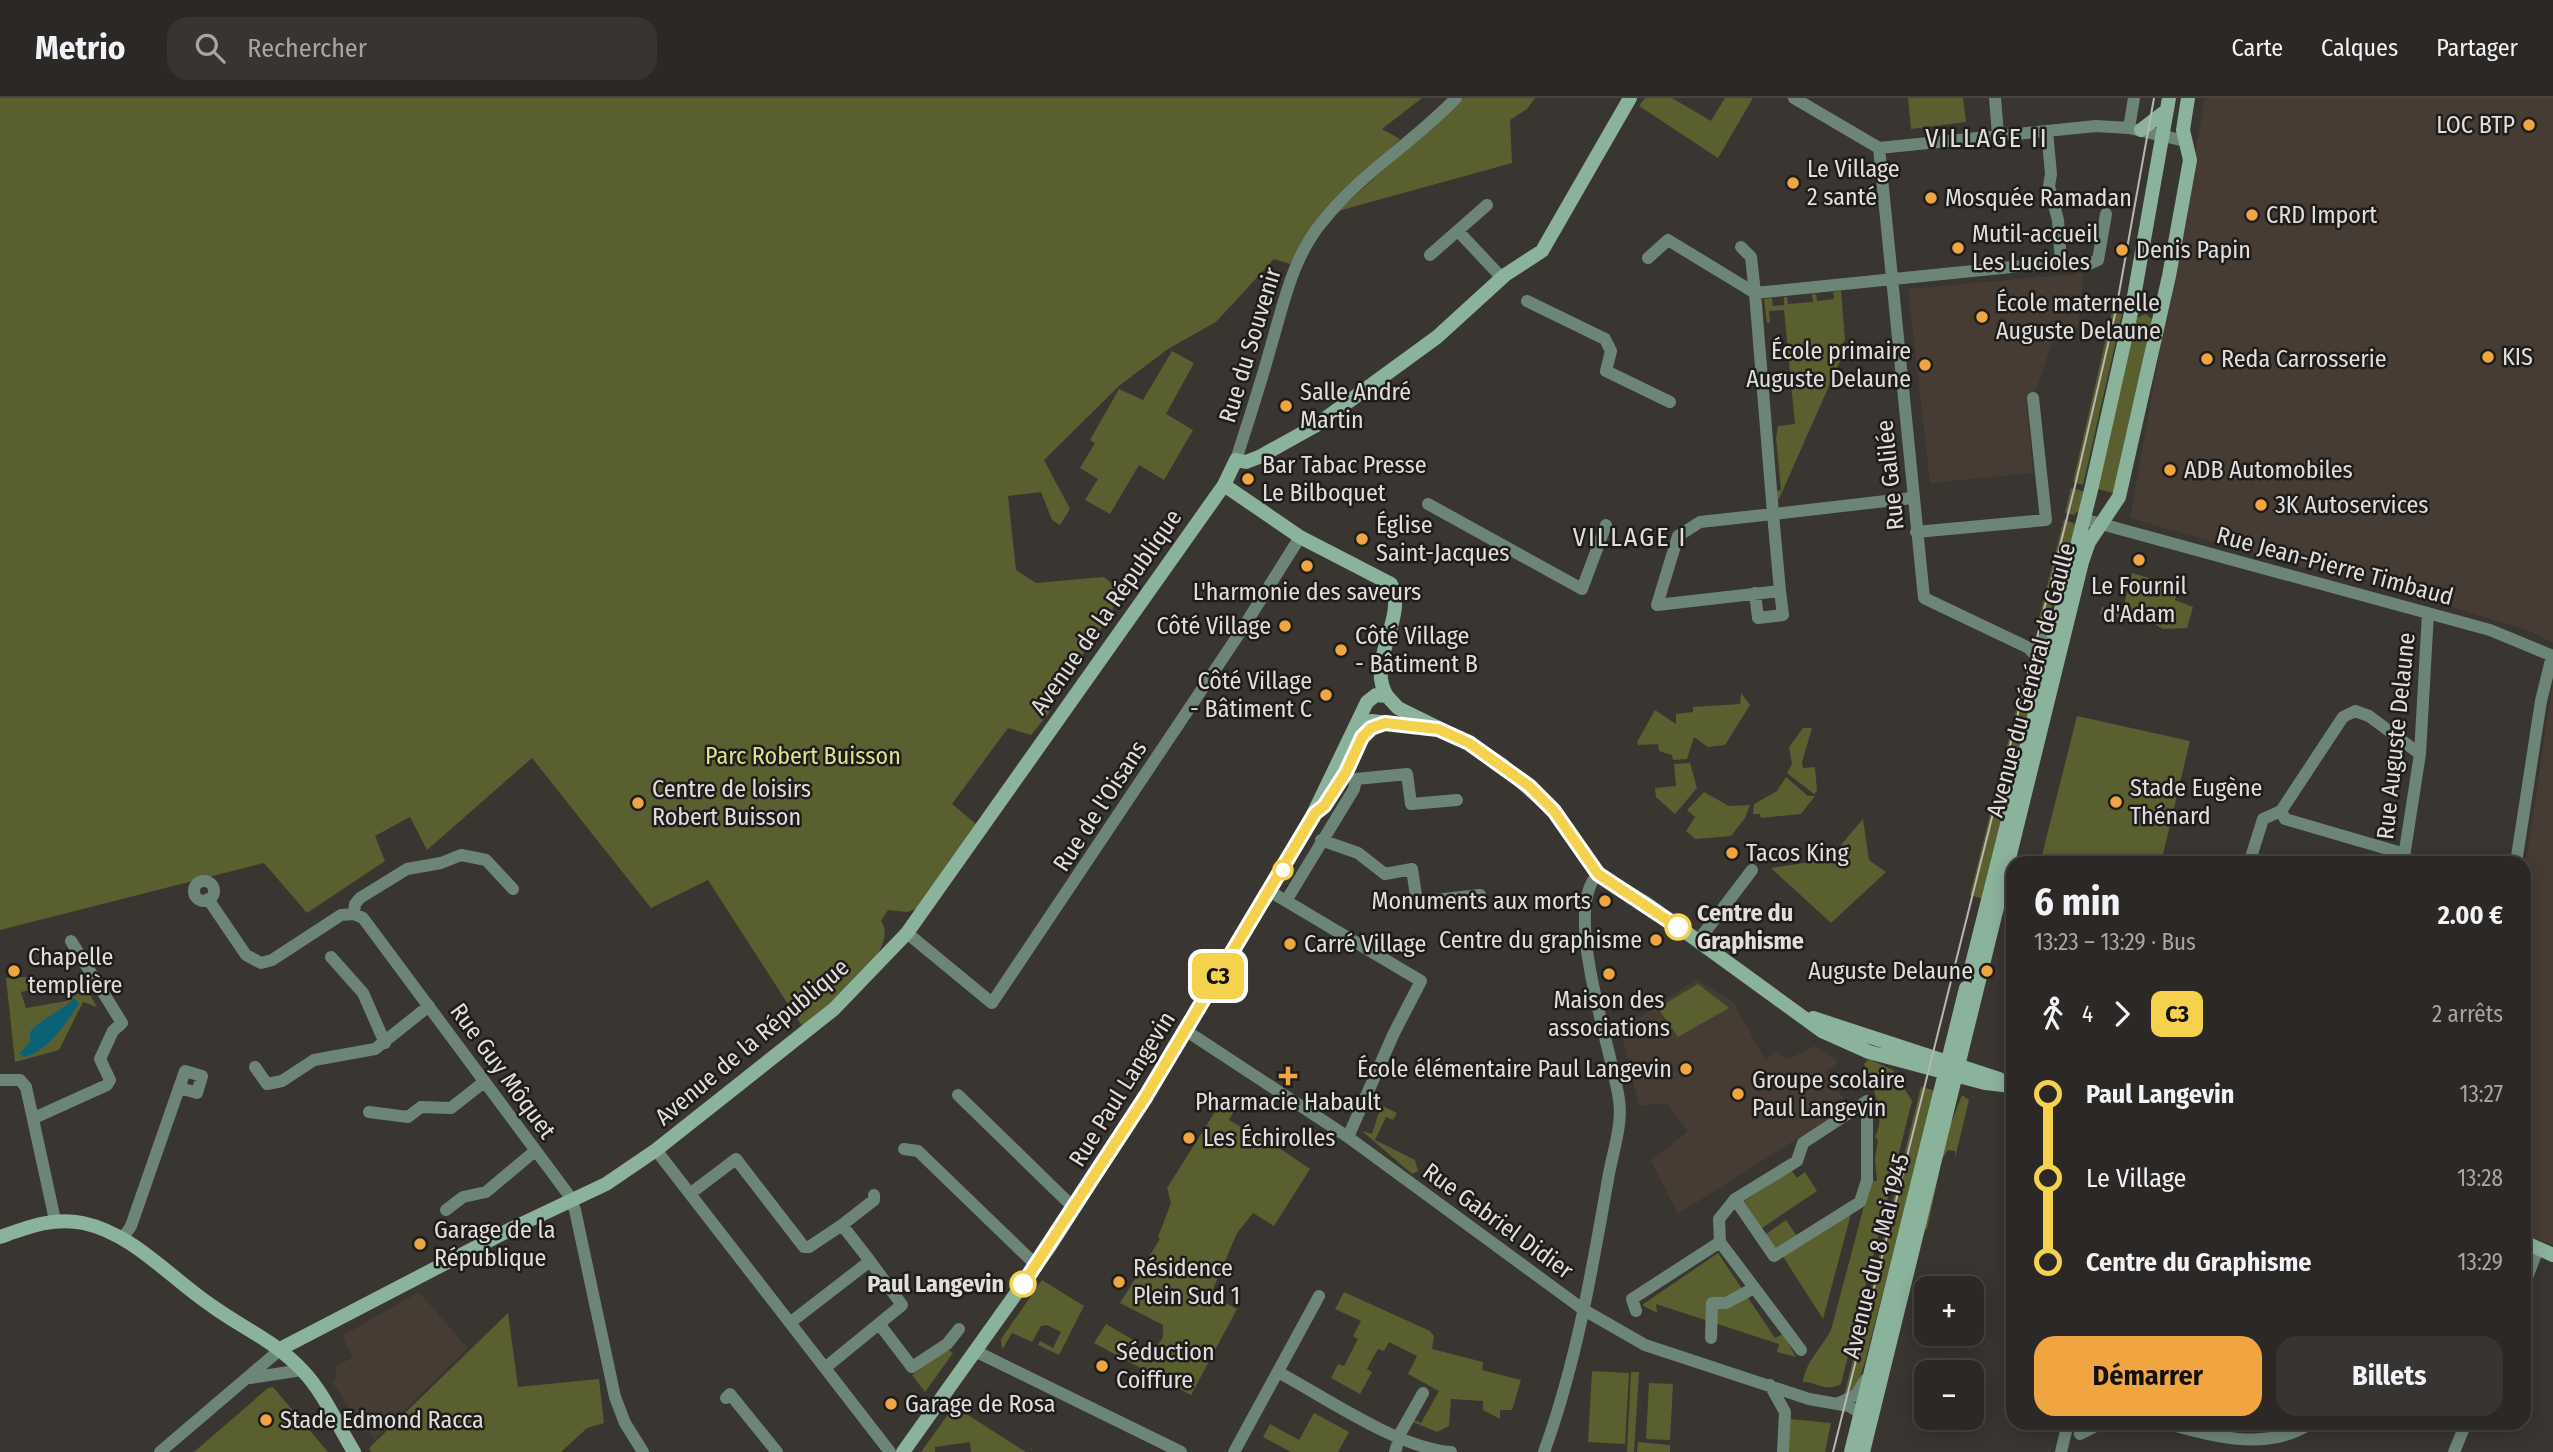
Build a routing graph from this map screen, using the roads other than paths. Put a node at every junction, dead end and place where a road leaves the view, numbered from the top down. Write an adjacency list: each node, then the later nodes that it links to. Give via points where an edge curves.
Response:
1 (1456, 98): 27 (street, Rue du Souvenir, via 1338,202 1310,239 1283,300)
2 (1630, 98): 21 (street, via 1542,251)
3 (1794, 98): 13 (street)
4 (1995, 98): 10 (street)
5 (2134, 98): 8 (street)
6 (2188, 98): 12 (street, Avenue du Général de Gaulle)
7 (2168, 104): 8 (street); 11 (street, Avenue du Général de Gaulle)
8 (2135, 129): 9 (street); 11 (street)
9 (2047, 131): 10 (street); 20 (street, via 2049,186 2058,220)
10 (1998, 135): 13 (street)
11 (2163, 137): 12 (street); 32 (street, Avenue du Général de Gaulle, via 2132,308)
12 (2185, 141): 33 (street, Avenue du Général de Gaulle, via 2190,160 2169,276 2119,497)
13 (1879, 148): 22 (street, Rue Galilée)
14 (1487, 205): 16 (street)
15 (2106, 214): 20 (street, via 2098,260)
16 (1458, 231): 18 (street); 21 (street)
17 (1741, 247): 23 (street, via 1751,257)
18 (1430, 256)
19 (1648, 258): 23 (street, via 1668,240)
20 (2061, 262): 22 (street)
21 (1502, 278): 27 (street, via 1437,337 1315,426 1259,457)
22 (1893, 278): 23 (street); 29 (street, Rue Galilée)
23 (1755, 293): 31 (street)
24 (1527, 301): 26 (street, via 1605,339 1611,351 1606,371)
25 (2033, 398): 35 (street, via 2046,520)
26 (1670, 402)
27 (1236, 460): 28 (street, Avenue de la République)
28 (1224, 485): 36 (street); 68 (street, Avenue de la République)
29 (1912, 498): 31 (street); 35 (street, Rue Galilée)
30 (1428, 505): 34 (street, via 1582,589)
31 (1773, 514): 37 (street); 38 (street, via 1700,522 1678,536 1657,605)
32 (2083, 519): 33 (street, Rue Jean-Pierre Timbaud); 40 (street, Avenue du Général de Gaulle)
33 (2104, 524): 39 (street, Rue Jean-Pierre Timbaud); 44 (street, Avenue du Général de Gaulle, via 2089,542)
34 (1606, 525)
35 (1916, 532): 41 (street, Rue Galilée, via 1924,598)
36 (1300, 537): 43 (street, via 1391,584 1394,602); 68 (street, Rue de l'Oisans, via 992,1003)
37 (1780, 591): 38 (street); 38 (street, via 1783,615 1758,618)
38 (1755, 593)
39 (2428, 613): 42 (street, Rue Jean-Pierre Timbaud, via 2490,630); 49 (street, Rue Auguste Delaune)
40 (2055, 632): 41 (street); 44 (street, Avenue du Général de Gaulle)
41 (2029, 648): 44 (street, Rue Galilée)
42 (2553, 656): 58 (street, via 2541,702)
43 (1381, 664): 45 (street, via 1379,678); 46 (street, Rue Paul Langevin)
44 (2052, 670): 55 (street, Avenue du Général de Gaulle); 73 (street, Avenue du Général de Gaulle)
45 (1389, 699): 46 (street, via 1376,695); 47 (street, via 1393,716); 48 (street)
46 (1366, 704): 47 (street, via 1366,716); 50 (street, Rue Paul Langevin)
47 (1381, 724): 48 (street); 50 (street, Rue Paul Langevin, via 1362,737)
48 (1438, 729): 61 (street, via 1469,743 1529,786 1554,811)
49 (2420, 754): 52 (street, via 2369,716 2355,711 2343,717); 57 (street, Rue Auguste Delaune)
50 (1347, 772): 51 (street, via 1407,774 1411,804); 53 (street, via 1354,789); 63 (street, Rue Paul Langevin, via 1315,813)
51 (1457, 800)
52 (2281, 811): 54 (street, via 2263,819); 56 (street, via 2285,819)
53 (1321, 840): 64 (street, via 1358,853 1385,874 1412,869 1417,902); 66 (street)
54 (2252, 854)
55 (2008, 856)
56 (2398, 856)
57 (2404, 856)
58 (2517, 856)
59 (2006, 864): 76 (street, Avenue du Général de Gaulle)
60 (1752, 870): 70 (street)
61 (1598, 874): 70 (street); 116 (street, via 1586,897 1589,960 1620,1109)
62 (513, 889): 67 (street, via 486,860 461,855 407,869 360,898)
63 (1269, 891): 66 (street); 75 (street, Rue Paul Langevin)
64 (1480, 895)
65 (208, 899): 67 (street, via 246,955 261,963 338,917)
66 (1286, 901): 93 (street, via 1421,981)
67 (354, 914): 72 (street, Rue Guy Môquet, via 363,918)
68 (907, 933): 95 (street, Avenue de la République, via 834,1009)
69 (71, 941): 91 (street, via 122,1023 113,1031 100,1059 110,1080 107,1085)
70 (1698, 941): 74 (street)
71 (331, 957): 77 (street, via 363,993)
72 (429, 1006): 77 (street); 84 (street, Rue Guy Môquet)
73 (1960, 1011): 78 (street, via 1942,1046); 81 (street, via 1963,1027)
74 (1798, 1013): 78 (street); 79 (street, via 1822,1031)
75 (1185, 1030): 93 (street, Rue Gabriel Didier); 101 (street, Rue Paul Langevin)
76 (1966, 1033): 81 (street, Avenue du Général de Gaulle); 82 (street)
77 (385, 1043): 80 (street, via 375,1049 314,1060 273,1084 267,1084)
78 (1925, 1053): 81 (street)
79 (1882, 1055): 81 (street); 89 (street, via 1923,1073)
80 (255, 1067)
81 (1953, 1068): 82 (street); 85 (street); 89 (street, Avenue du 8 Mai 1945); 92 (street, Avenue du 8 Mai 1945)
82 (1986, 1078): 86 (street); 92 (street, via 1967,1086)
83 (0, 1080): 91 (street, via 13,1078 23,1083)
84 (484, 1082): 90 (street, via 451,1108 421,1107 408,1116); 96 (street, Rue Guy Môquet)
85 (2006, 1082)
86 (2006, 1084)
87 (180, 1088): 106 (street)
88 (958, 1095): 101 (street, Rue Paul Langevin)
89 (1939, 1099): 125 (street, Avenue du 8 Mai 1945)
90 (369, 1112)
91 (34, 1118): 103 (street)
92 (1941, 1128): 157 (street, Avenue du 8 Mai 1945)
93 (1349, 1137): 116 (street, Rue Gabriel Didier)
94 (904, 1149): 112 (street, via 918,1151)
95 (656, 1150): 97 (street); 100 (street, Avenue de la République)
96 (535, 1152): 100 (street, Rue Guy Môquet); 102 (street, via 486,1192 463,1197)
97 (691, 1193): 104 (street, via 736,1159 804,1247); 118 (street)
98 (874, 1195): 104 (street, via 874,1200)
99 (1735, 1199): 99 (street, via 1774,1256 1860,1202 1867,1180 1867,1102 1803,1143 1797,1161); 107 (street, via 1719,1219)
100 (572, 1201): 122 (street, Avenue de la République); 146 (street, Rue Guy Môquet, via 615,1397)
101 (1074, 1208): 112 (street, Rue Paul Langevin)
102 (446, 1210)
103 (55, 1220): 105 (street); 106 (street, via 93,1226)
104 (842, 1225): 111 (street)
105 (0, 1237)
106 (123, 1238): 122 (street, via 213,1307)
107 (1720, 1241): 114 (street); 117 (street, via 1632,1299)
108 (2531, 1245): 109 (street)
109 (2538, 1248): 110 (street); 113 (street)
110 (2553, 1255)
111 (870, 1261): 118 (street); 119 (street, via 901,1301 900,1309)
112 (1036, 1265): 124 (street, Rue Paul Langevin)
113 (2531, 1266)
114 (1754, 1288): 121 (street, via 1726,1303 1712,1303); 123 (street)
115 (1319, 1296): 128 (street)
116 (1584, 1310): 130 (street, Rue Gabriel Didier, via 1645,1345); 154 (street)
117 (1636, 1311)
118 (791, 1322): 126 (street)
119 (880, 1325): 120 (street, via 912,1367 947,1345); 126 (street)
120 (958, 1329)
121 (1711, 1338)
122 (282, 1348): 127 (street); 129 (street)
123 (1801, 1350)
124 (976, 1352): 149 (street, Rue Paul Langevin); 150 (street)
125 (1873, 1360): 134 (street, via 1863,1388); 136 (street, Avenue du 8 Mai 1945)
126 (826, 1367): 148 (street)
127 (302, 1370): 129 (street); 145 (street)
128 (1278, 1372): 143 (street); 151 (street)
129 (247, 1379): 144 (street)
130 (1770, 1385): 133 (street, Rue Gabriel Didier); 135 (street)
131 (1423, 1393): 143 (street)
132 (726, 1398): 147 (street, via 730,1394)
133 (1809, 1399): 134 (street, Rue Gabriel Didier); 135 (street)
134 (1839, 1403): 136 (street, Rue Gabriel Didier)
135 (1785, 1412): 155 (street)
136 (1860, 1413): 156 (street, Avenue du 8 Mai 1945)
137 (2066, 1430): 158 (street)
138 (2088, 1430): 142 (street)
139 (2190, 1430): 140 (street, via 2256,1445 2276,1442)
140 (2298, 1430)
141 (2463, 1430): 159 (street)
142 (2080, 1434)
143 (1401, 1438): 152 (street); 153 (street)
144 (160, 1452)
145 (354, 1452)
146 (643, 1452)
147 (777, 1452)
148 (890, 1452)
149 (903, 1452)
150 (1181, 1452)
151 (1234, 1452)
152 (1395, 1452)
153 (1451, 1452)
154 (1544, 1452)
155 (1783, 1452)
156 (1854, 1452)
157 (1863, 1452)
158 (2061, 1452)
159 (2454, 1452)

